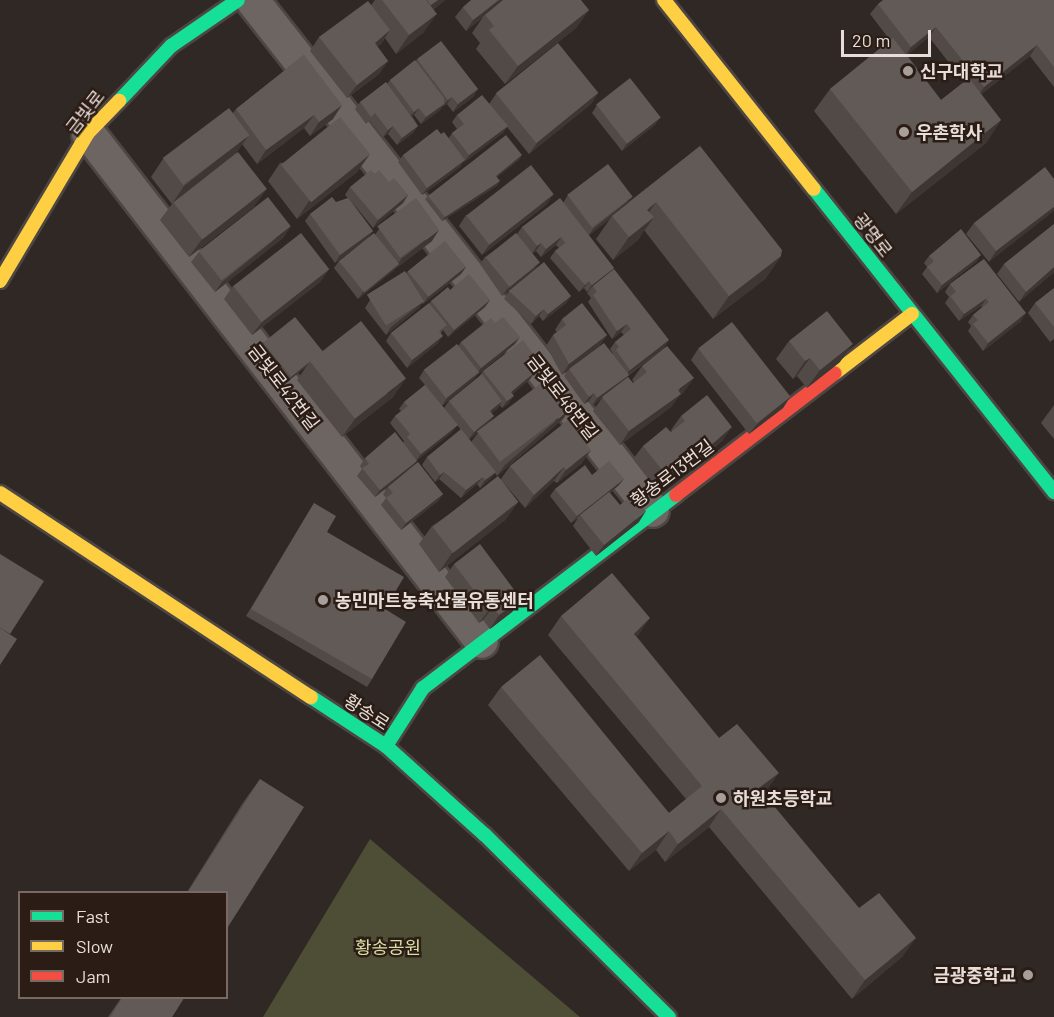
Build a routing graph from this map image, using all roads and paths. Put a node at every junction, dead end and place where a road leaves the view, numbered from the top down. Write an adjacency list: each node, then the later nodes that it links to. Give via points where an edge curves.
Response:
1 (237, 0): 4 (street, 금빛로, via 171,46)
2 (252, 0): 9 (street, 금빛로48번길)
3 (664, 0): 6 (street, 광명로)
4 (88, 133): 5 (street, 금빛로); 10 (street, 금빛로42번길)
5 (0, 281)
6 (912, 314): 7 (street, 광명로); 9 (street, 황송로13번길)
7 (1054, 492)
8 (0, 493): 11 (street, 황송로)
9 (652, 510): 10 (street, 황송로13번길)
10 (481, 641): 11 (street, 황송로13번길, via 423,688)
11 (386, 746): 12 (street, 황송로, via 485,835)
12 (669, 1017)

